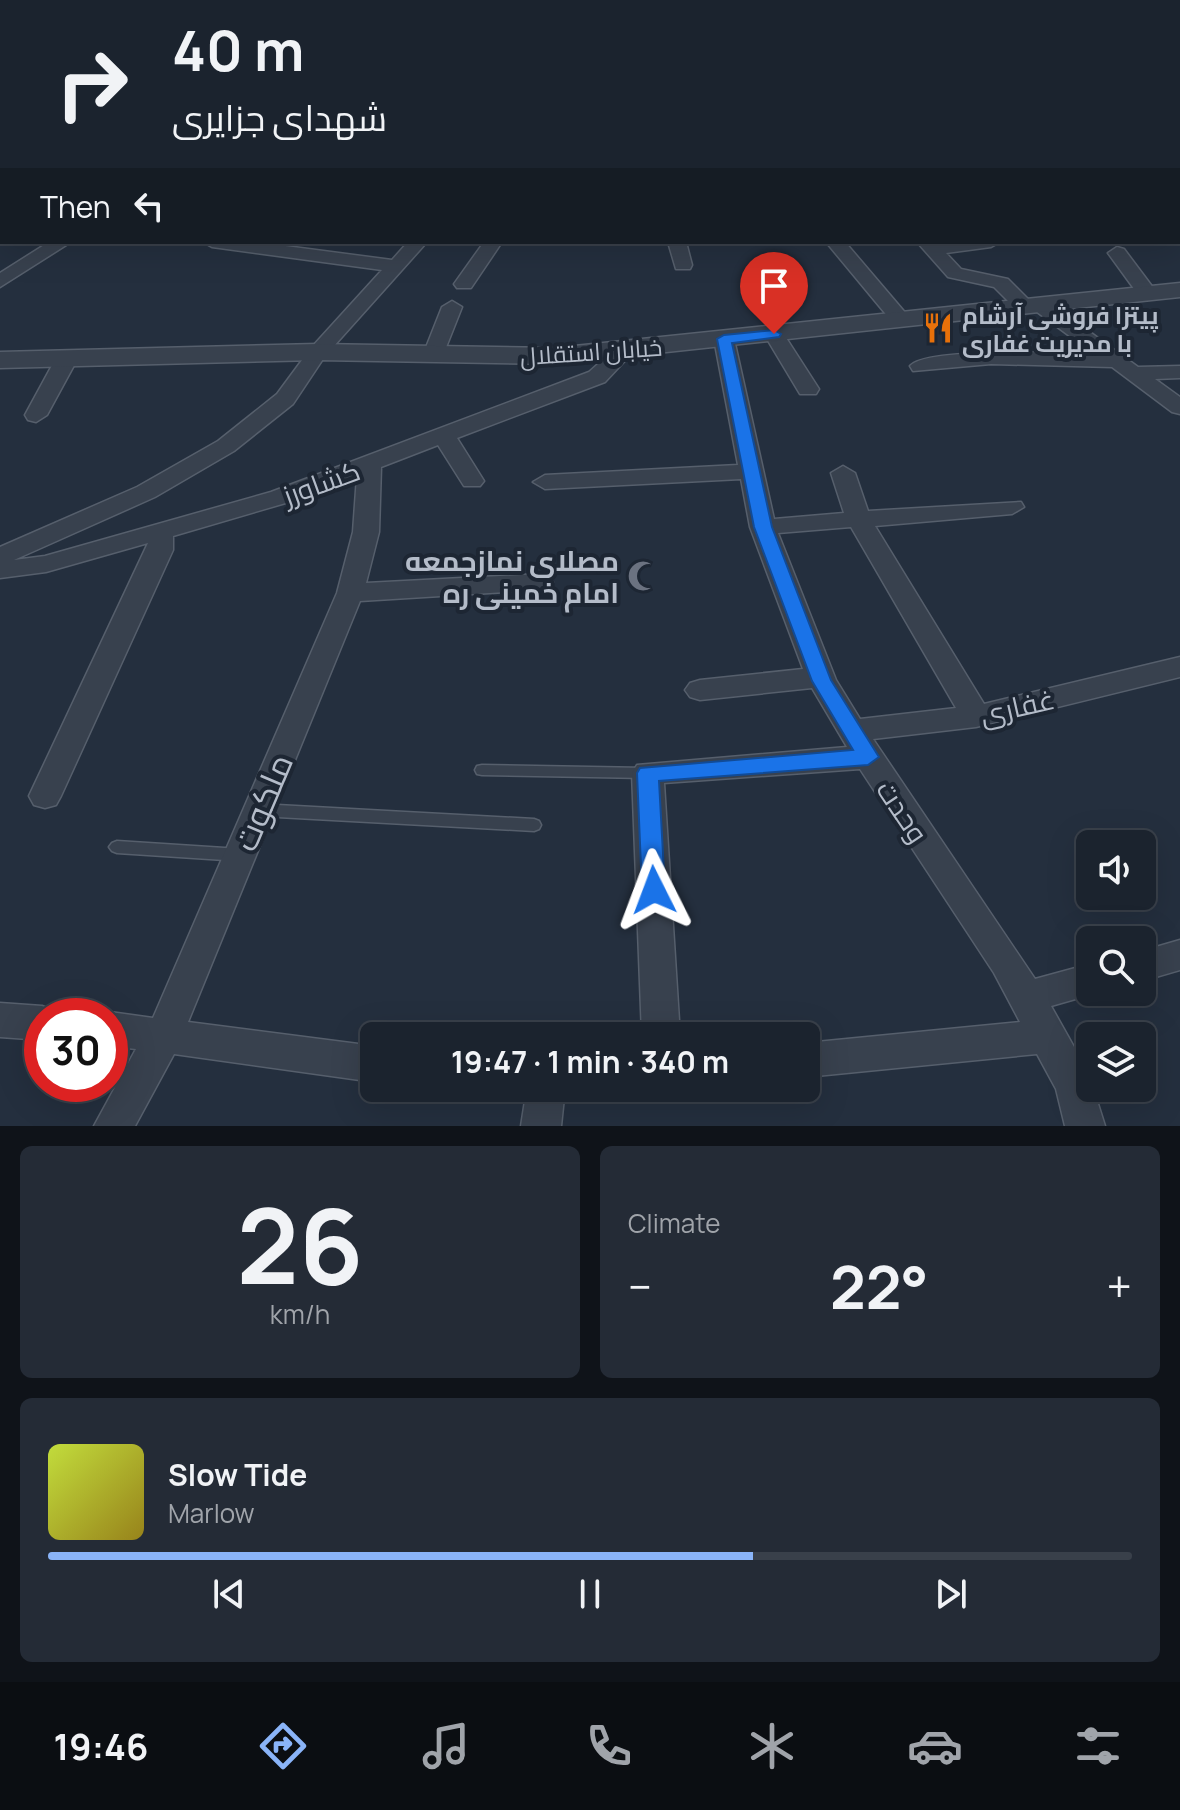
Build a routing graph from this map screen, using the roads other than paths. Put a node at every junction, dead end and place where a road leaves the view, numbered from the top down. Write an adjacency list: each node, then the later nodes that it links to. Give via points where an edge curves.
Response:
1 (59, 244): 12 (street)
2 (227, 244): 11 (street)
3 (416, 244): 11 (street)
4 (492, 244): 13 (street)
5 (678, 244): 10 (street)
6 (837, 244): 18 (street)
7 (950, 244): 8 (street)
8 (930, 245): 16 (street, via 955,273 1001,283)
9 (1117, 253): 15 (street)
10 (683, 265)
11 (397, 266): 22 (street)
12 (0, 281)
13 (464, 284)
14 (1180, 290): 15 (street, خیابان استقلال)
15 (1147, 293): 16 (street, خیابان استقلال)
16 (1032, 306): 18 (street, خیابان استقلال); 27 (street)
17 (452, 307): 23 (street)
18 (901, 320): 19 (street, خیابان استقلال)
19 (774, 334): 20 (street, خیابان استقلال); 29 (street)
20 (724, 339): 21 (street, خیابان استقلال); 34 (street, وحدت)
21 (624, 351): 23 (street, خیابان استقلال); 32 (street, کشاورز, via 597,377)
22 (318, 352): 23 (street, خیابان استقلال); 24 (street, خیابان استقلال); 39 (street, via 285,399 226,446)
23 (433, 355)
24 (67, 358): 25 (street, خیابان استقلال); 31 (street)
25 (2, 363)
26 (921, 366): 27 (street, via 991,358)
27 (1126, 367): 28 (street); 30 (street)
28 (1180, 372)
29 (808, 389)
30 (1180, 407)
31 (36, 415)
32 (445, 437): 33 (street, کشاورز); 36 (street)
33 (369, 465): 42 (street, کشاورز); 47 (street, ملکوت, via 366,532)
34 (751, 471): 37 (street); 41 (street, وحدت)
35 (843, 473): 40 (street)
36 (472, 481)
37 (545, 482)
38 (1012, 507): 40 (street)
39 (104, 510): 43 (street); 44 (street)
40 (859, 520): 41 (street); 51 (street)
41 (763, 527): 49 (street, وحدت)
42 (161, 531): 43 (street, کشاورز); 55 (street, via 160,550)
43 (119, 543): 45 (street, کشاورز, via 46,564)
44 (0, 557)
45 (0, 570)
46 (540, 582): 47 (street)
47 (350, 593): 56 (street, ملکوت)
48 (1180, 667): 51 (street, غفاری)
49 (820, 677): 50 (street); 52 (street, وحدت)
50 (700, 690)
51 (976, 716): 52 (street, غفاری)
52 (860, 744): 54 (street, غفاری); 63 (street, وحدت)
53 (482, 770): 54 (lane)
54 (648, 773): 66 (street)
55 (45, 796)
56 (259, 810): 57 (lane); 59 (street, ملکوت)
57 (534, 825)
58 (117, 847): 59 (lane)
59 (240, 855): 68 (street, ملکوت)
60 (1180, 955): 61 (street)
61 (1156, 962)
62 (1076, 984): 63 (street)
63 (1026, 997): 69 (street, وحدت)
64 (0, 1020): 65 (street)
65 (24, 1022)
66 (660, 1022)
67 (128, 1031): 68 (street)
68 (165, 1034): 71 (street); 73 (street, ملکوت)
69 (1047, 1036): 70 (street); 75 (street, وحدت, via 1074,1085)
70 (820, 1059)
71 (360, 1062)
72 (544, 1102): 74 (street)
73 (114, 1126)
74 (541, 1126)
75 (1085, 1126)

